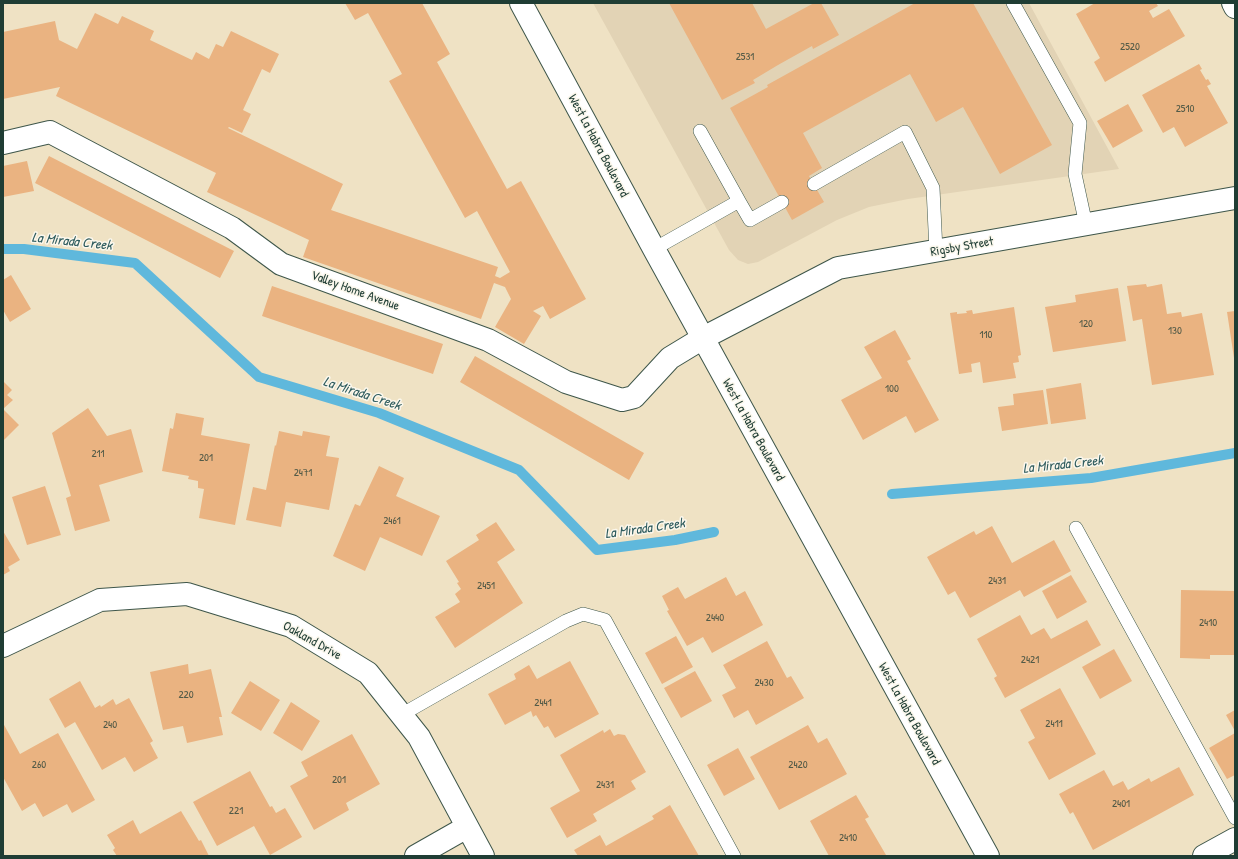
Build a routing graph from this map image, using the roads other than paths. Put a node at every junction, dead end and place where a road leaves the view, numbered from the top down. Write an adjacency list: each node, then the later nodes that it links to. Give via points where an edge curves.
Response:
1 (521, 3): 12 (street, West La Habra Boulevard)
2 (1014, 3): 11 (lane, via 1080,123 1075,174)
3 (1233, 3): 4 (street)
4 (1235, 7)
5 (700, 130): 9 (lane)
6 (3, 143): 14 (street, Valley Home Avenue, via 50,132 232,228 281,264 488,340 566,382 622,400 634,397 670,358)
7 (814, 184): 13 (lane, via 905,132 933,188)
8 (1235, 198): 11 (street, Rigsby Street)
9 (739, 200): 10 (lane, via 750,220); 12 (lane)
10 (782, 202)
11 (1086, 225): 13 (street, Rigsby Street)
12 (654, 249): 14 (street, West La Habra Boulevard)
13 (936, 251): 14 (street, Rigsby Street, via 838,268)
14 (703, 338): 24 (street, West La Habra Boulevard)
15 (1076, 528): 18 (lane)
16 (3, 646): 17 (street, Oakland Drive, via 100,600 187,594 290,626 368,673)
17 (401, 715): 19 (street, Oakland Drive, via 419,737); 23 (lane, via 566,621 583,614 605,620)
18 (1235, 818)
19 (467, 827): 21 (street); 22 (street, Oakland Drive)
20 (1235, 839): 25 (street)
21 (416, 856)
22 (483, 856)
23 (734, 856)
24 (988, 856)
25 (1204, 856)

